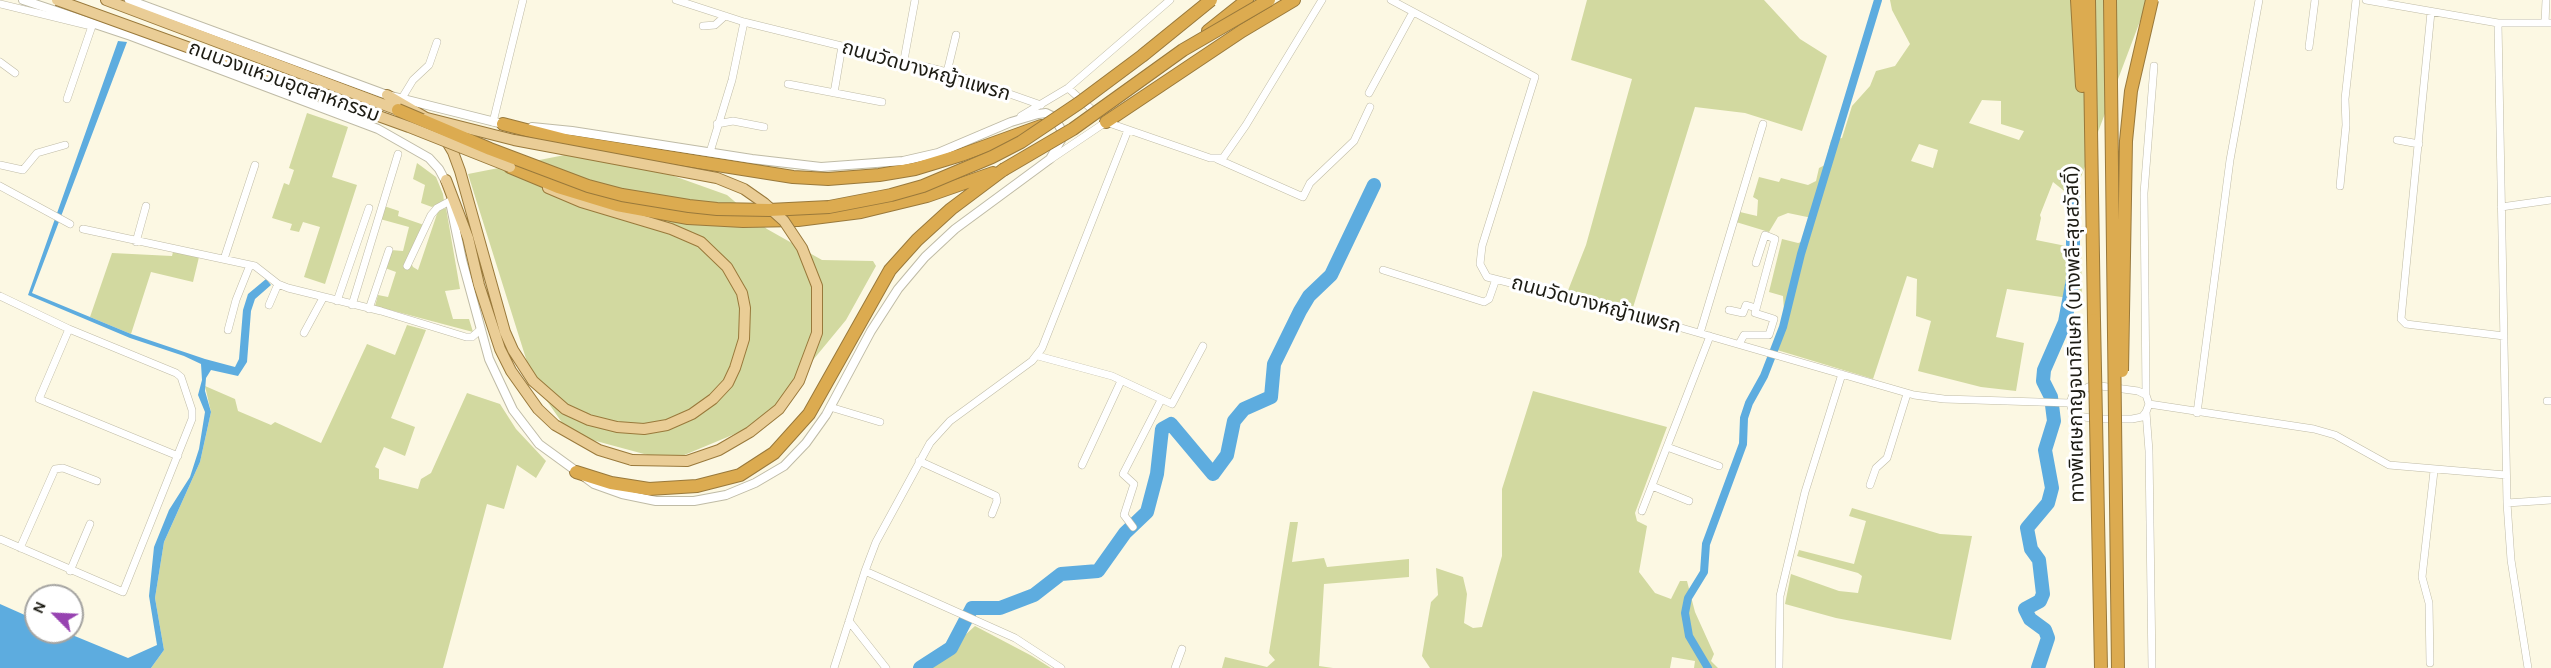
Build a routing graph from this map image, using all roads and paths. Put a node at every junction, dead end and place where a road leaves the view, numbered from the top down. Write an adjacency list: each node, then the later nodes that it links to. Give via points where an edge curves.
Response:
1 (23, 0): 33 (street)
2 (57, 0): 72 (main road, ถนนวงแหวนอุตสาหกรรม, bridge)
3 (106, 0): 51 (main road, ถนนวงแหวนอุตสาหกรรม)
4 (129, 0): 48 (street)
5 (523, 0): 57 (street)
6 (678, 0): 27 (street, ถนนวัดบางหญ้าแพรก)
7 (915, 0): 39 (street)
8 (1170, 0): 45 (street)
9 (1211, 0): 55 (highway, bridge)
10 (1246, 0): 38 (highway, bridge)
11 (1269, 0): 38 (highway, bridge)
12 (1294, 0): 56 (highway)
13 (1322, 0): 68 (street, via 1229,151)
14 (1391, 0): 25 (street, ถนนวัดบางหญ้าแพรก)
15 (2077, 0): 69 (highway)
16 (2088, 0): 69 (highway, ทางพิเศษกาญจนาภิเษก (บางพลี-สุขสวัสดิ์))
17 (2110, 0): 135 (highway, ทางพิเศษกาญจนาภิเษก (บางพลี-สุขสวัสดิ์), bridge)
18 (2152, 0): 135 (highway, bridge, via 2132,91 2126,141)
19 (2259, 0): 119 (street, via 2230,160)
20 (2315, 0): 37 (street)
21 (2356, 0): 76 (street)
22 (2366, 0): 26 (street)
23 (2546, 0): 30 (street)
24 (0, 4): 31 (street)
25 (1413, 12): 47 (street); 91 (street, ถนนวัดบางหญ้าแพรก, via 1535,77 1482,246 1480,264 1487,277)
26 (2432, 12): 29 (street); 63 (street)
27 (725, 16): 28 (street, ถนนวัดบางหญ้าแพรก); 32 (street, via 715,25)
28 (744, 22): 36 (street, ถนนวัดบางหญ้าแพรก); 58 (street, via 738,59)
29 (2498, 23): 30 (street); 80 (street)
30 (2548, 23)
31 (92, 26): 33 (street); 49 (street)
32 (703, 26)
33 (116, 32): 74 (street, via 378,129 429,158)
34 (956, 35): 42 (street)
35 (437, 42): 51 (street, via 429,65 413,80)
36 (842, 46): 39 (street, ถนนวัดบางหญ้าแพรก); 46 (street)
37 (2310, 47)
38 (1183, 50): 73 (highway, bridge, via 1073,129)
39 (904, 60): 42 (street, ถนนวัดบางหญ้าแพรก)
40 (0, 62): 43 (street)
41 (2154, 66): 114 (street, via 2145,193)
42 (947, 72): 52 (street, ถนนวัดบางหญ้าแพรก)
43 (15, 73)
44 (788, 84): 46 (street)
45 (1068, 88): 52 (street); 56 (street)
46 (834, 93): 50 (street)
47 (1369, 93)
48 (387, 95): 51 (street); 72 (main road, ถนนวงแหวนอุตสาหกรรม, via 429,120 453,152 498,312 513,350 533,381 566,409 616,427 644,429 667,425 713,399 728,383 741,353 746,323 742,293 715,253 671,229 581,202)
49 (67, 99)
50 (882, 102)
51 (400, 104): 55 (highway, bridge, via 459,137 588,186 652,201 743,210 808,209 891,195 992,158); 57 (street); 74 (main road, ถนนวงแหวนอุตสาหกรรม, bridge, via 514,140 717,178 744,189 784,221 802,248 817,286 817,333 799,381 779,409 719,450 687,461 632,460 599,450 538,409 511,371 500,349 468,238)
52 (1041, 105): 54 (street)
53 (1370, 107): 68 (street, via 1354,141 1310,183 1303,197)
54 (1011, 122): 65 (street, via 938,153 865,165 821,167); 67 (street, via 1046,113 1054,117 1062,131)
55 (1051, 122): 57 (highway, bridge, via 915,169 828,179 793,177 569,141)
56 (1106, 122): 61 (street); 67 (street)
57 (498, 123): 65 (street, via 572,130)
58 (717, 124): 60 (street, via 733,121); 65 (street)
59 (1763, 124): 105 (street)
60 (764, 127)
61 (1128, 130): 68 (street); 110 (street)
62 (2397, 140): 63 (street)
63 (2419, 144): 107 (street, via 2402,322)
64 (65, 146): 70 (street, via 38,153 23,170)
65 (710, 152)
66 (398, 154): 97 (street)
67 (1050, 159): 117 (street, via 988,202 926,257 898,289)
68 (1217, 159)
69 (2090, 159): 152 (highway, ทางพิเศษกาญจนาภิเษก (บางพลี-สุขสวัสดิ์), bridge)
70 (0, 165)
71 (255, 165): 86 (street)
72 (510, 167): 73 (highway, bridge, via 617,205 688,218 743,221 798,220 861,212 927,196)
73 (1003, 170): 127 (highway, via 951,209 890,270 809,414 774,453 740,475 697,486 649,489)
74 (446, 180): 78 (street)
75 (0, 186): 82 (street)
76 (2340, 186)
77 (2551, 200): 80 (street)
78 (450, 201): 89 (street, via 431,215); 103 (street)
79 (146, 206): 84 (street)
80 (2501, 207): 107 (street)
81 (369, 208): 95 (street)
82 (68, 222)
83 (84, 229): 84 (street)
84 (136, 242): 86 (street)
85 (389, 250): 99 (street)
86 (224, 259): 88 (street)
87 (1756, 263): 98 (street, via 1765,235 1775,239)
88 (250, 265): 92 (street); 102 (street)
89 (407, 266)
90 (1383, 270): 91 (street, via 1484,302 1489,299)
91 (1496, 279): 105 (street, ถนนวัดบางหญ้าแพรก)
92 (278, 284): 94 (street); 96 (street)
93 (0, 296): 101 (street)
94 (323, 298): 95 (street); 104 (street)
95 (337, 301): 97 (street)
96 (269, 305)
97 (352, 305): 99 (street)
98 (1756, 308): 100 (street, via 1746,305 1743,313); 108 (street, via 1755,313 1774,319 1769,335 1744,335)
99 (369, 309): 103 (street, via 466,337)
100 (1729, 310)
101 (69, 329): 122 (street, via 182,377 192,419); 122 (street, via 39,399)
102 (228, 330)
103 (480, 330): 127 (street, via 513,410 539,444)
104 (304, 333)
105 (1700, 333): 106 (street, ถนนวัดบางหญ้าแพรก)
106 (1710, 336): 108 (street, ถนนวัดบางหญ้าแพรก); 121 (street)
107 (2504, 336): 128 (street)
108 (1739, 344): 111 (street, ถนนวัดบางหญ้าแพรก)
109 (1203, 346): 115 (street, via 1175,402)
110 (1038, 356): 112 (street); 123 (street, via 941,429)
111 (1842, 374): 113 (street, ถนนวัดบางหญ้าแพรก); 151 (street, via 1780,596)
112 (1121, 381): 115 (street); 124 (street)
113 (1907, 394): 116 (street, ถนนวัดบางหญ้าแพรก); 130 (street, via 1887,459 1876,468)
114 (2146, 395): 116 (street, via 2128,388 2093,385 2077,390); 118 (street)
115 (1161, 400): 139 (street, via 1124,472 1134,486 1124,511)
116 (2070, 403): 118 (street, via 2078,416 2097,420 2142,417)
117 (831, 407): 120 (street); 127 (street, via 784,466 726,495 694,501 656,501 594,484)
118 (2148, 408): 119 (street); 154 (street)
119 (2197, 413): 126 (street, via 2314,429 2335,435 2389,465)
120 (880, 422)
121 (1667, 447): 125 (street); 131 (street)
122 (178, 456): 142 (street, via 123,592)
123 (919, 461): 137 (street, via 996,496); 143 (street)
124 (1082, 465)
125 (1719, 466)
126 (2434, 471): 128 (street); 146 (street, via 2422,577 2429,603)
127 (576, 472)
128 (2506, 475): 134 (street)
129 (97, 481): 141 (street, via 63,468 55,469)
130 (1870, 484)
131 (1652, 486): 133 (street); 136 (street)
132 (2551, 500): 134 (street)
133 (1689, 501)
134 (2507, 503): 155 (street, via 2511,560)
135 (2116, 504): 153 (highway, ทางพิเศษกาญจนาภิเษก (บางพลี-สุขสวัสดิ์), bridge)
136 (1642, 511)
137 (992, 514)
138 (90, 524): 142 (street)
139 (1133, 527)
140 (0, 539): 141 (street)
141 (20, 548): 142 (street)
142 (70, 571)
143 (865, 571): 144 (street); 149 (street, via 1015,638)
144 (849, 621): 147 (street); 148 (street)
145 (1182, 649): 150 (street)
146 (2430, 663)
147 (834, 668)
148 (886, 668)
149 (1062, 668)
150 (1174, 668)
151 (1779, 668)
152 (2101, 668)
153 (2118, 668)
154 (2152, 668)
155 (2528, 668)

